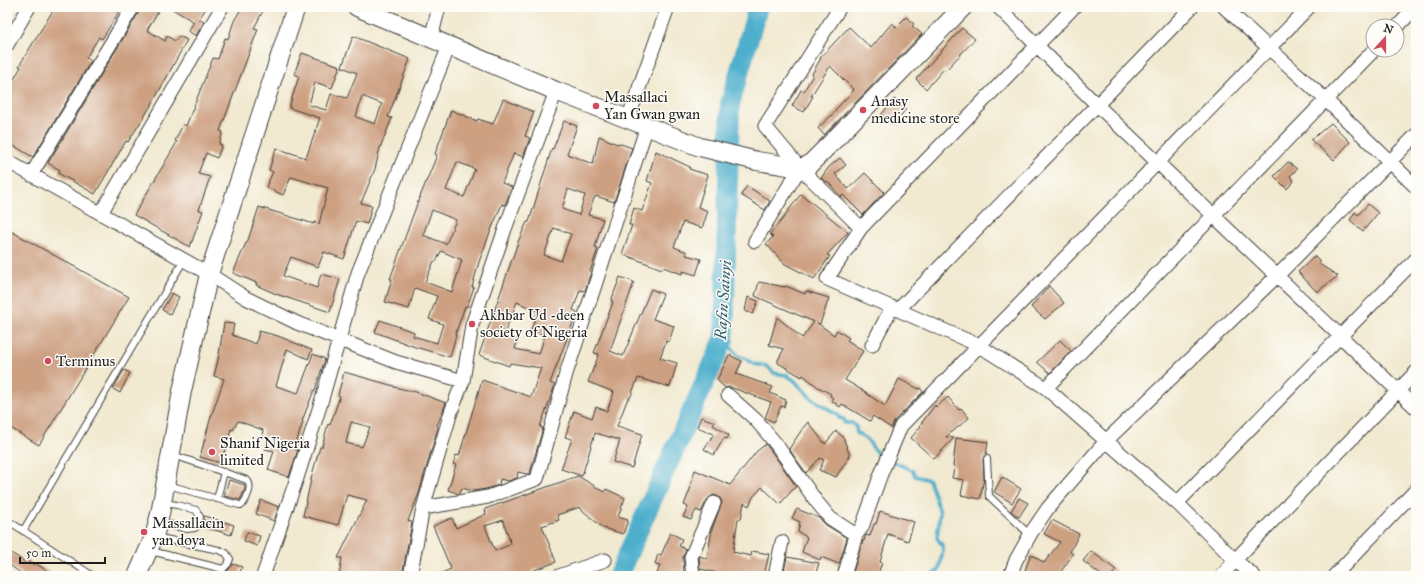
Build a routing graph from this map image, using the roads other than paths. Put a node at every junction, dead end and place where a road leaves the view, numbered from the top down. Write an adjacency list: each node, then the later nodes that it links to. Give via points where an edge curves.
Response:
1 (29, 7): 18 (street)
2 (133, 7): 33 (street)
3 (222, 7): 35 (street)
4 (296, 7): 41 (street)
5 (357, 7): 17 (street)
6 (439, 7): 17 (street)
7 (668, 7): 26 (street)
8 (840, 7): 32 (street, via 765,126)
9 (963, 7): 32 (street, via 834,140 809,164)
10 (998, 7): 20 (street)
11 (1074, 7): 20 (street)
12 (1192, 7): 25 (street)
13 (1224, 7): 21 (street)
14 (1309, 7): 21 (street)
15 (1416, 7): 16 (street)
16 (1405, 18)
17 (431, 38): 19 (street)
18 (7, 45)
19 (449, 46): 23 (street); 45 (street, via 358,273)
20 (1037, 46): 25 (street); 37 (street)
21 (1269, 48): 24 (street); 31 (street)
22 (1366, 58): 24 (street)
23 (556, 91): 26 (street); 49 (street, via 504,229 472,324)
24 (1326, 100): 29 (street); 36 (street)
25 (1097, 105): 31 (street); 43 (street)
26 (628, 119): 27 (street)
27 (647, 126): 32 (street, via 700,147); 64 (street, via 566,374 537,479 488,497)
28 (1416, 135): 29 (street)
29 (1390, 161): 34 (street); 42 (street)
30 (7, 162): 33 (street)
31 (1158, 162): 36 (street); 47 (street)
32 (800, 168): 37 (street); 38 (street)
33 (31, 175): 35 (street)
34 (1416, 187)
35 (101, 213): 40 (street)
36 (1214, 215): 42 (street); 50 (street)
37 (861, 228): 43 (street, via 827,279)
38 (755, 241)
39 (1416, 259): 44 (street)
40 (184, 260): 41 (street); 66 (lane)
41 (210, 274): 45 (street, via 246,298 297,323); 55 (street, via 182,391)
42 (1277, 276): 44 (street); 54 (street)
43 (895, 309): 46 (street); 47 (street)
44 (1340, 336): 51 (street); 63 (street)
45 (340, 339): 49 (street, via 396,362); 75 (street, via 297,478)
46 (872, 345)
47 (978, 345): 50 (street); 67 (street, via 900,426 862,527)
48 (1416, 372): 51 (street)
49 (463, 381): 64 (street, via 451,412)
50 (1046, 388): 54 (street)
51 (1398, 390): 53 (street); 72 (street)
52 (728, 395): 67 (street, via 756,420 776,444 830,518)
53 (1416, 408)
54 (1106, 441): 63 (street); 68 (street, via 1048,508)
55 (171, 455): 57 (lane); 58 (street)
56 (987, 459): 68 (lane, via 988,496)
57 (224, 472): 60 (lane); 60 (lane, via 247,480 250,486 242,505)
58 (166, 484): 60 (lane); 61 (street)
59 (1416, 490): 84 (street)
60 (217, 499)
61 (162, 503): 69 (street); 69 (lane, via 196,510 200,517 199,523 195,528)
62 (714, 503): 78 (street, via 691,557)
63 (1177, 503): 72 (street)
64 (423, 508): 76 (street)
65 (7, 520): 66 (lane)
66 (23, 531): 73 (lane)
67 (856, 535): 80 (street)
68 (1030, 535): 81 (street)
69 (153, 536): 69 (lane, via 219,550 226,553 230,559 223,569); 74 (street)
70 (782, 542): 79 (street)
71 (605, 560): 77 (street)
72 (1235, 560): 82 (street); 83 (street)
73 (93, 576)
74 (137, 576)
75 (262, 576)
76 (410, 576)
77 (560, 576)
78 (693, 576)
79 (775, 576)
80 (844, 576)
81 (1010, 576)
82 (1222, 576)
83 (1254, 576)
84 (1334, 576)

